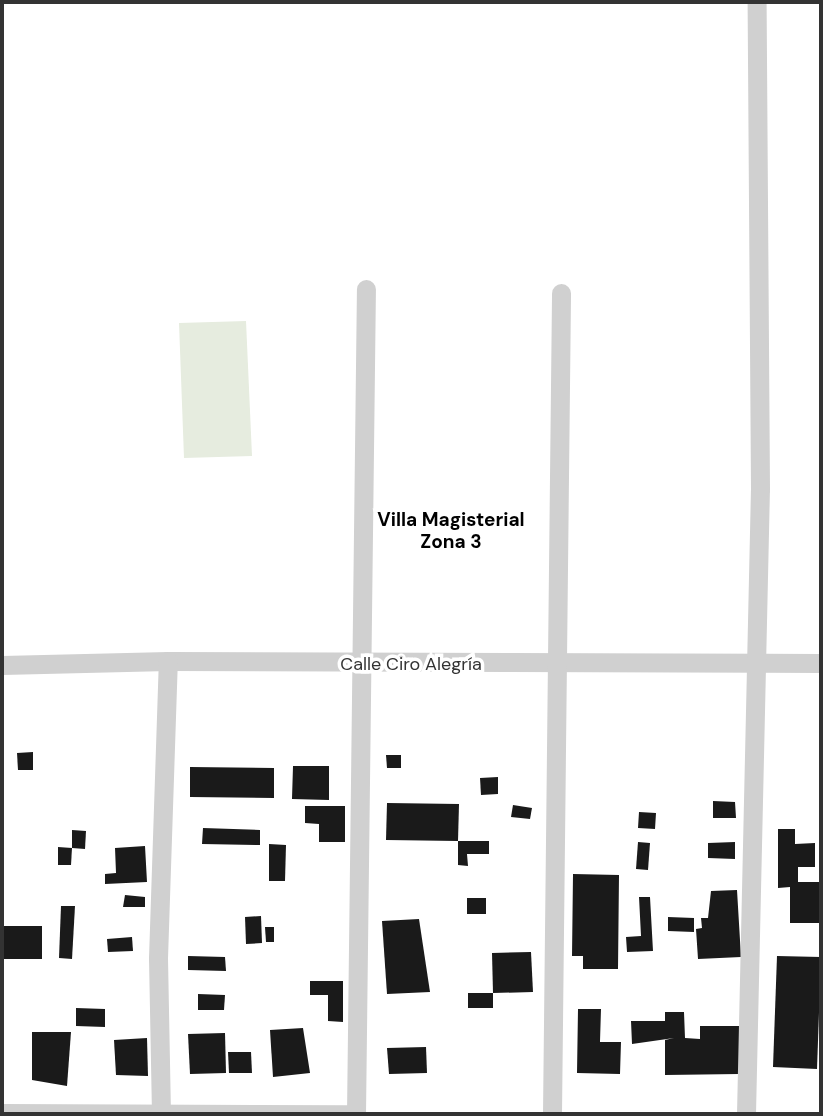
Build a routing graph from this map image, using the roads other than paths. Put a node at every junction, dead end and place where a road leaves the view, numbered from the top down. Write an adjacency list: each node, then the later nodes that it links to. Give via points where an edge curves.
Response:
1 (757, 2): 8 (street, via 760,489)
2 (366, 289): 7 (street)
3 (561, 293): 5 (street)
4 (168, 661): 7 (street, Calle Ciro Alegría); 9 (street, Calle Ciro Alegría); 11 (street, via 158,958)
5 (559, 663): 7 (street, Calle Ciro Alegría); 8 (street, Calle Ciro Alegría); 14 (street)
6 (821, 663): 8 (street, Calle Ciro Alegría)
7 (359, 664): 13 (street)
8 (755, 664): 15 (street, via 755,887)
9 (2, 665)
10 (2, 1113): 11 (street)
11 (161, 1113): 12 (street)
12 (348, 1114)
13 (356, 1114)
14 (552, 1114)
15 (746, 1114)

